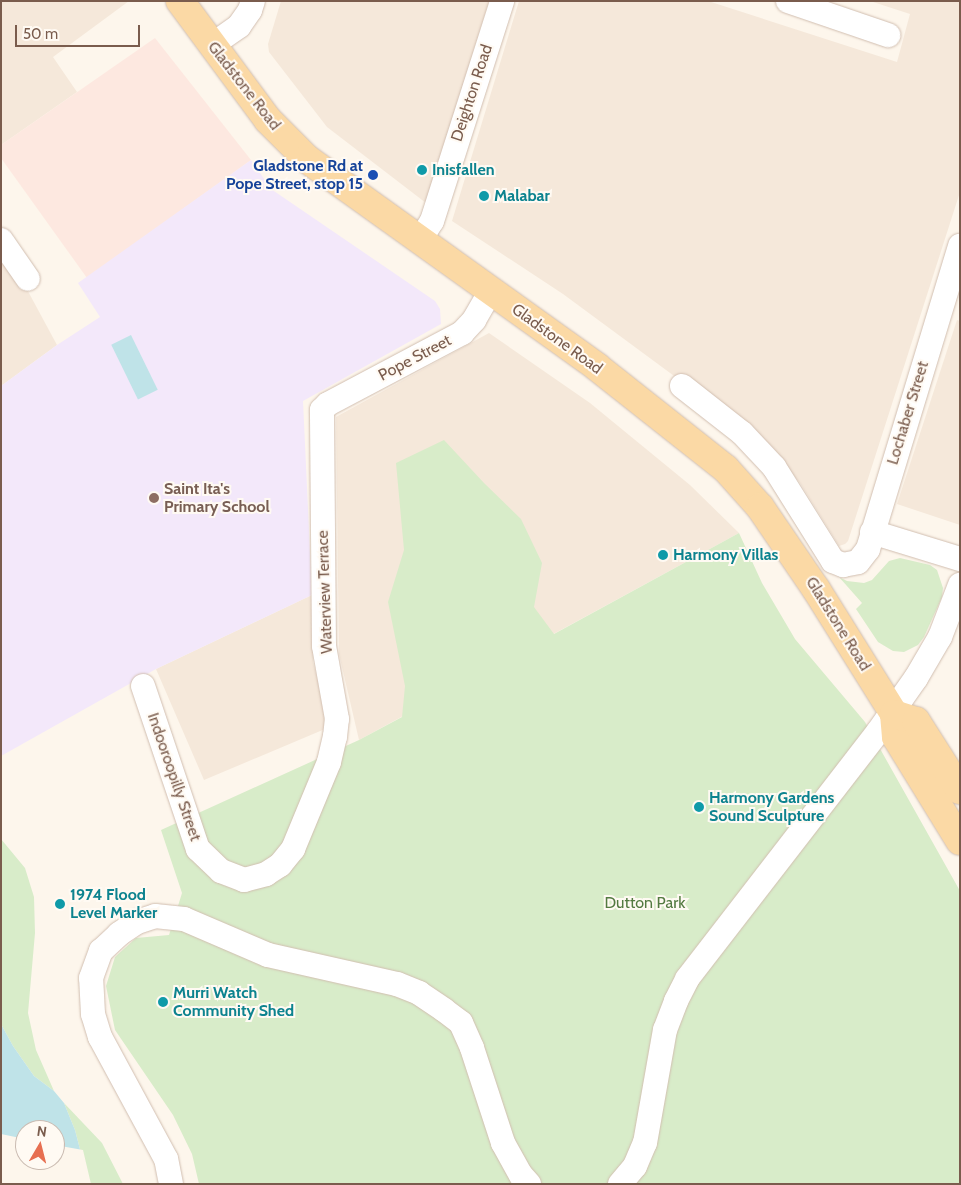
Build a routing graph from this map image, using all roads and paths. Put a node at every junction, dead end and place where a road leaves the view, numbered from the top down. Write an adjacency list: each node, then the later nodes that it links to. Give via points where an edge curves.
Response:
1 (180, 1): 6 (main road, Gladstone Road)
2 (253, 1): 6 (street, via 239,26)
3 (502, 1): 8 (street, Deighton Road, via 432,221)
4 (788, 1): 5 (street)
5 (888, 35)
6 (212, 45): 8 (main road, Gladstone Road, via 268,120 307,159)
7 (1, 240): 10 (street)
8 (420, 240): 11 (main road, Gladstone Road)
9 (960, 246): 12 (street, Lochaber Street)
10 (28, 279)
11 (491, 291): 14 (street, Pope Street, via 462,334); 20 (main road, Gladstone Road, via 597,367 726,469 760,507 816,589)
12 (952, 298): 15 (street, Lochaber Street)
13 (682, 386): 17 (street, Gladstone Road, via 742,433 774,467 833,561)
14 (323, 408): 23 (street, Waterview Terrace, via 324,646 337,718 336,737 293,849 280,865 266,874 244,880 221,872)
15 (872, 532): 16 (street); 17 (street, Lochaber Street, via 864,556 853,564)
16 (960, 559)
17 (843, 565)
18 (960, 585): 20 (street, via 940,637)
19 (143, 686): 23 (street, Indooroopilly Street, via 198,849)
20 (893, 713): 21 (main road, via 916,721); 22 (main road, Gladstone Road, via 896,737); 26 (street, via 687,979 665,1030 645,1143 635,1166)
21 (960, 790)
22 (960, 842)
23 (211, 864)
24 (171, 1184): 25 (street, via 166,1159 100,1037 93,1014 92,978 101,951 137,922 155,916 184,919 268,955 398,984 444,1010 461,1023 503,1143 521,1175)
25 (530, 1184)
26 (620, 1184)

